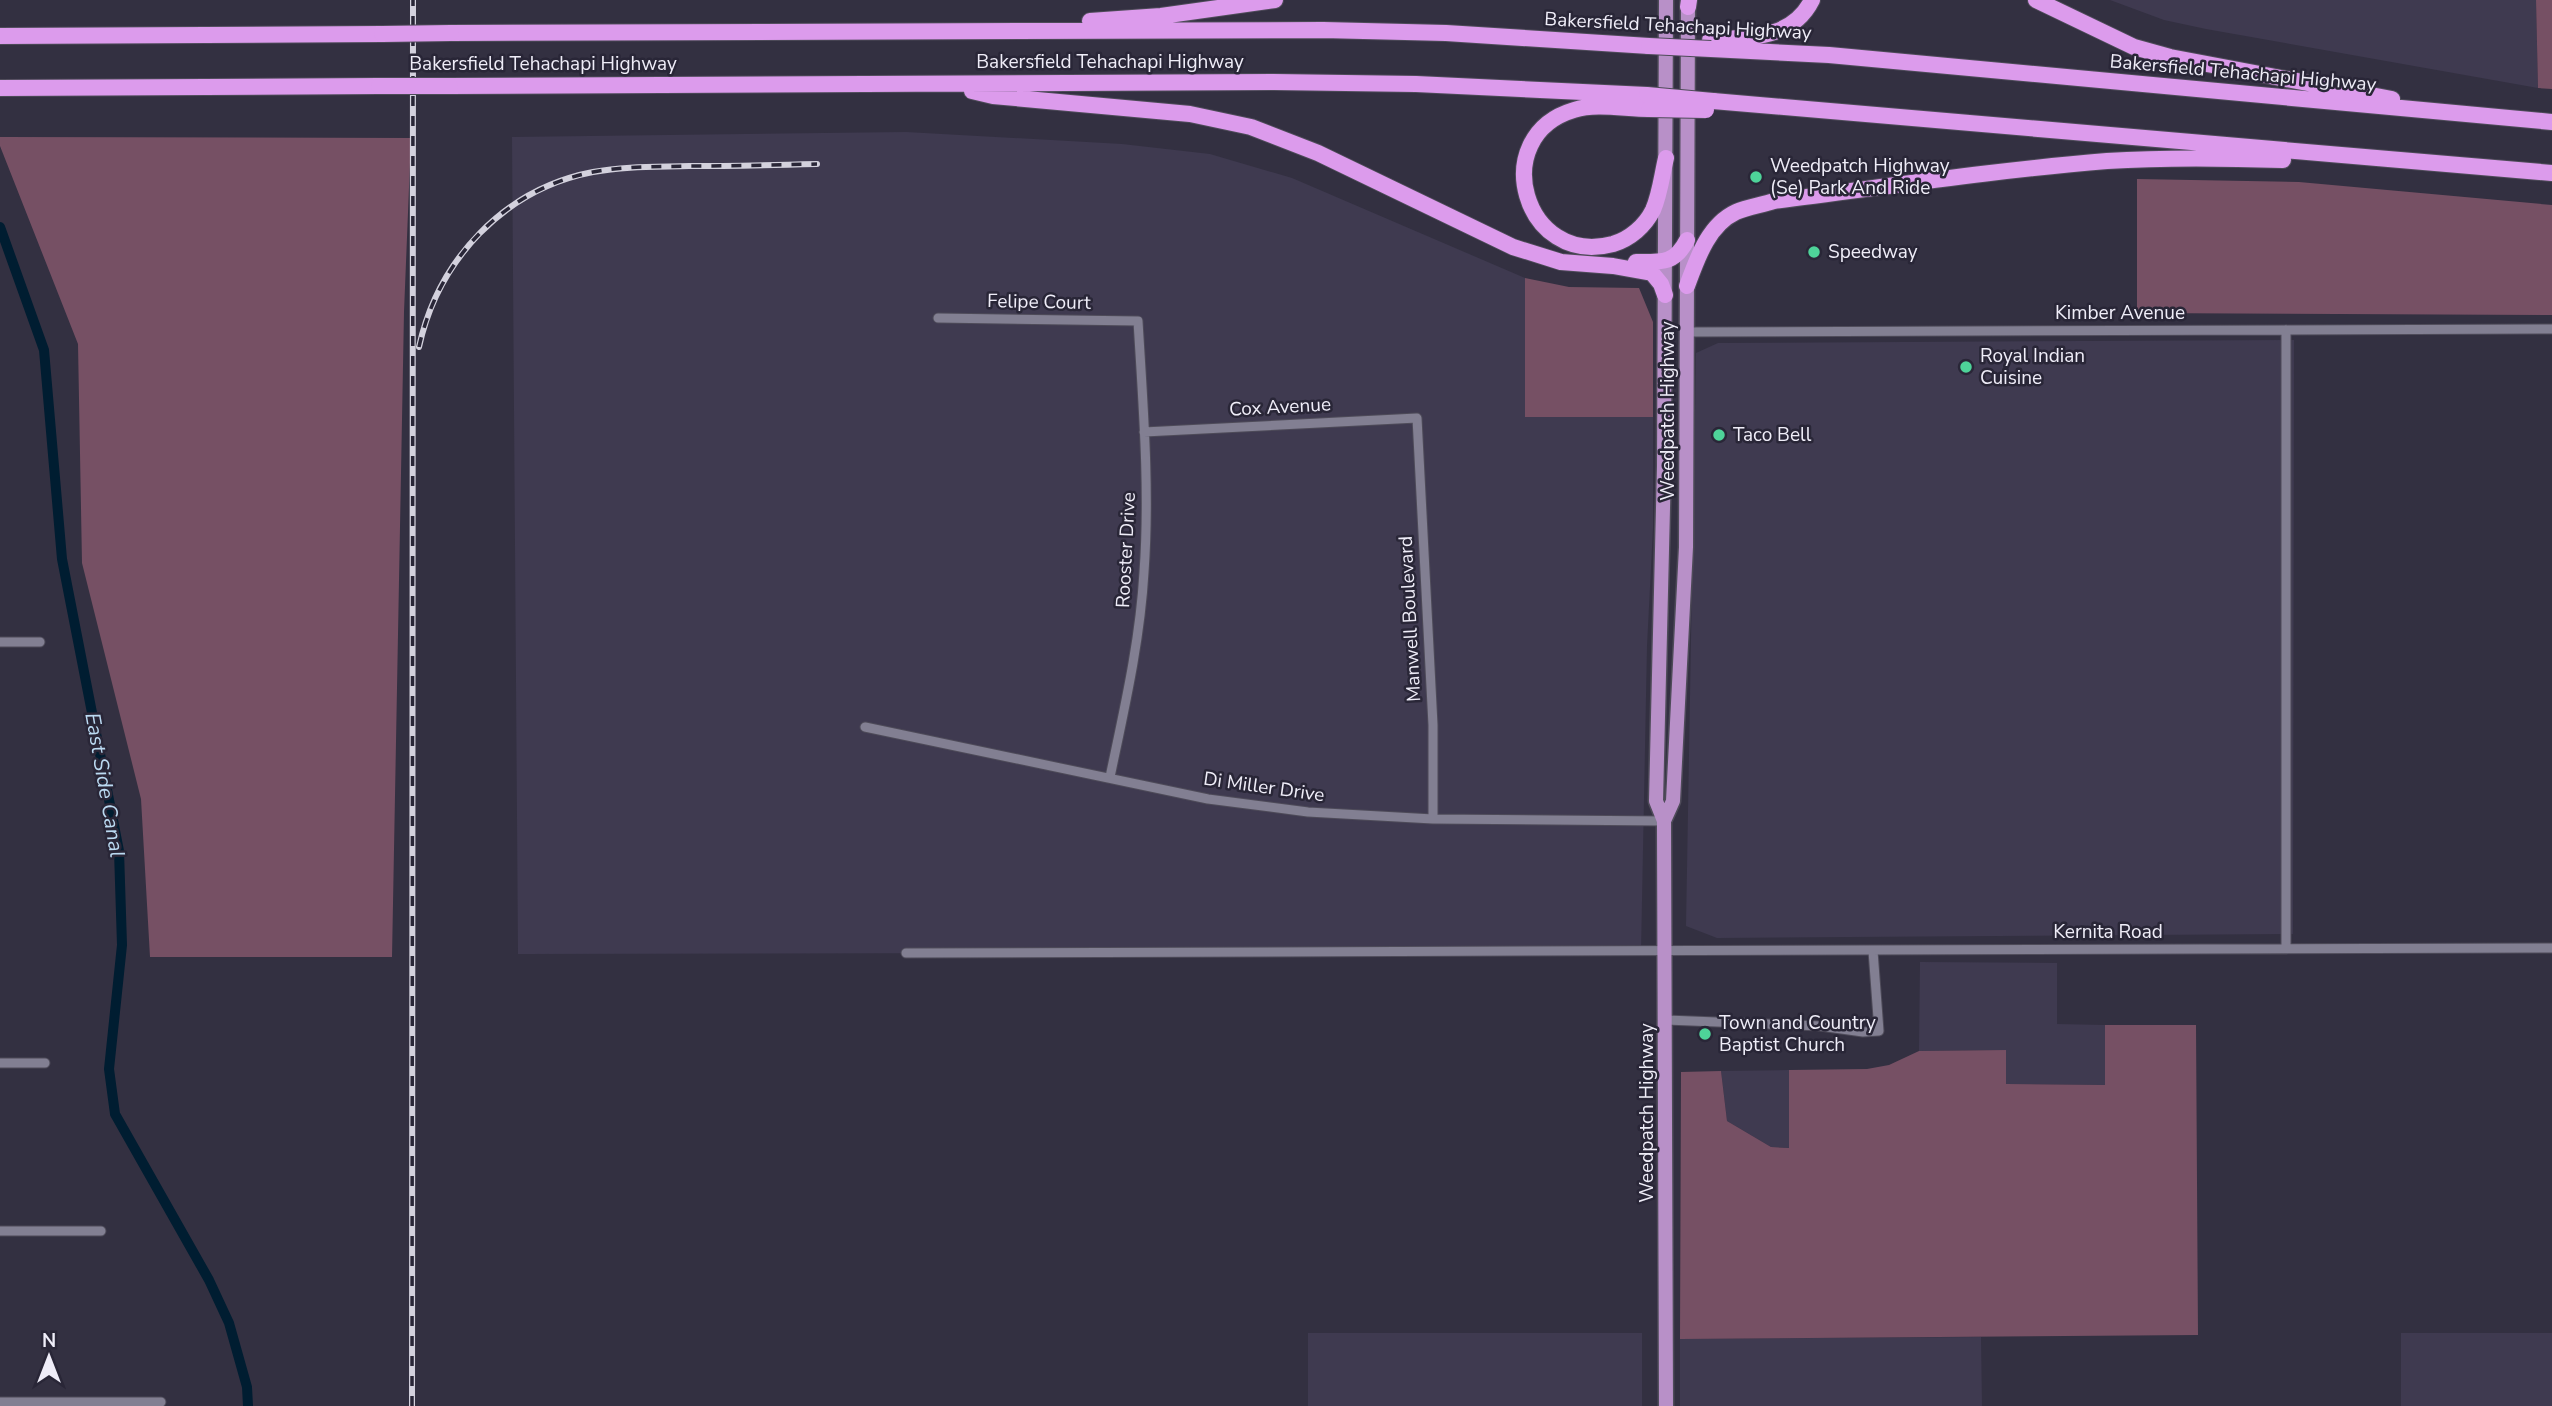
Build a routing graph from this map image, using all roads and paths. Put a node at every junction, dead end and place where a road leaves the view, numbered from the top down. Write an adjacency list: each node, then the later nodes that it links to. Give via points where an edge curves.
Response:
1 (1275, 0): 6 (highway, via 1161,16)
2 (1666, 0): 14 (main road, Weedpatch Highway)
3 (1812, 0): 8 (highway, via 1801,16 1781,31)
4 (2036, 0): 12 (highway, via 2134,47 2170,57)
5 (1688, 2): 17 (main road, Weedpatch Highway)
6 (835, 33): 7 (highway, Bakersfield Tehachapi Highway, bridge); 8 (highway, Bakersfield Tehachapi Highway, bridge, via 1323,30)
7 (0, 36)
8 (1710, 45): 12 (highway, Bakersfield Tehachapi Highway)
9 (943, 85): 10 (highway, Bakersfield Tehachapi Highway, bridge); 11 (highway, Bakersfield Tehachapi Highway, via 1274,82 1481,87); 19 (highway, via 993,96 1190,114 1251,127 1318,153 1513,247 1561,262)
10 (0, 88)
11 (1648, 102): 14 (highway, via 1577,109 1552,120 1528,151 1523,177 1528,203 1543,226 1566,241 1591,247 1618,242 1648,218); 15 (highway, Bakersfield Tehachapi Highway, bridge, via 1831,110)
12 (2477, 116): 13 (highway, Bakersfield Tehachapi Highway)
13 (2552, 122)
14 (1666, 158): 18 (main road, Weedpatch Highway)
15 (2465, 167): 16 (highway, Bakersfield Tehachapi Highway); 20 (highway, via 2228,158 2110,161 1774,201 1735,213 1717,227 1702,248)
16 (2552, 173)
17 (1687, 240): 18 (highway, via 1677,256); 20 (main road, Weedpatch Highway)
18 (1666, 261): 19 (highway); 21 (main road, Weedpatch Highway)
19 (1613, 265): 21 (highway, via 1652,273)
20 (1688, 286): 26 (main road, Weedpatch Highway)
21 (1665, 295): 34 (main road, Weedpatch Highway, via 1656,738 1656,801)
22 (939, 318): 23 (street, Felipe Court)
23 (1138, 321): 28 (street, Rooster Drive)
24 (2552, 329): 25 (street, Kimber Avenue)
25 (2286, 330): 26 (street, Kimber Avenue); 36 (street)
26 (1688, 332): 34 (main road, Weedpatch Highway, via 1682,641 1673,801)
27 (1417, 418): 28 (street, Cox Avenue); 33 (street, Manwell Boulevard, via 1433,725)
28 (1144, 432): 32 (street, Rooster Drive, via 1147,527 1142,598)
29 (0, 642): 30 (street)
30 (40, 642)
31 (866, 727): 32 (street, Di Miller Drive)
32 (1110, 778): 33 (street, Di Miller Drive, via 1258,806)
33 (1433, 819): 34 (street, Di Miller Drive)
34 (1664, 821): 37 (main road, Weedpatch Highway)
35 (2552, 948): 36 (street, Kernita Road)
36 (2286, 949): 38 (street, Kernita Road)
37 (1664, 951): 38 (street, Kernita Road); 39 (street, Kernita Road); 40 (main road, Weedpatch Highway)
38 (1873, 951): 40 (street, via 1879,1031)
39 (906, 953)
40 (1667, 1020): 47 (main road, Weedpatch Highway)
41 (0, 1063): 42 (street)
42 (45, 1063)
43 (0, 1231): 44 (street)
44 (101, 1231)
45 (0, 1402): 46 (street)
46 (161, 1402)
47 (1666, 1406)

